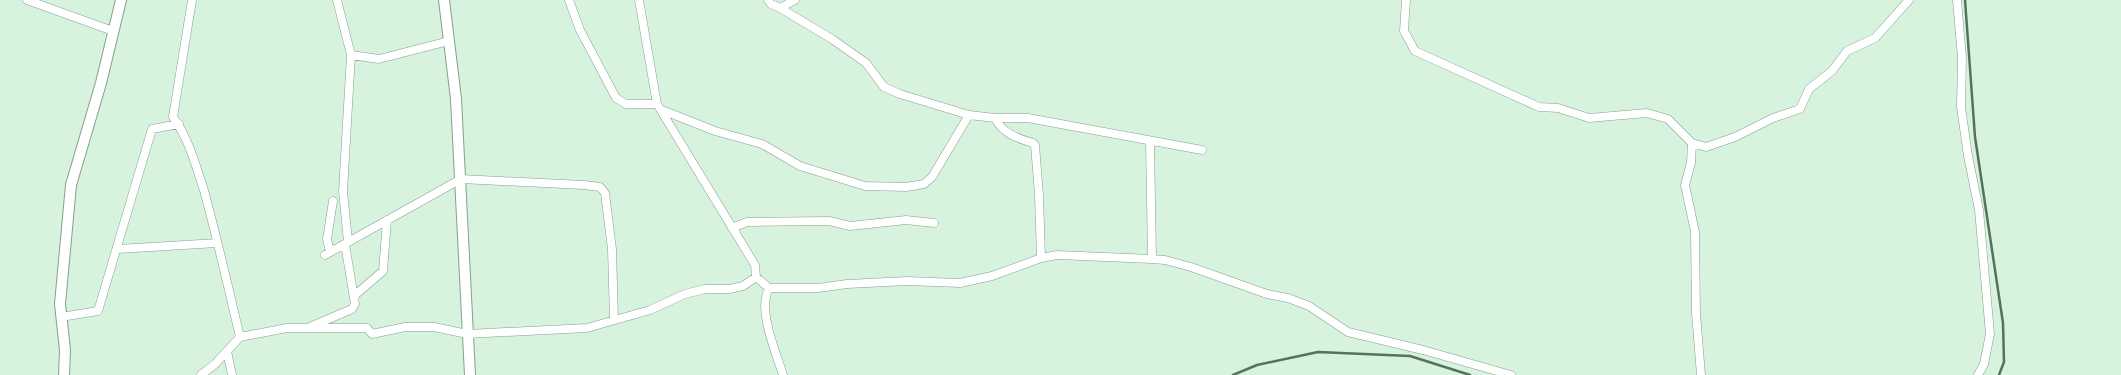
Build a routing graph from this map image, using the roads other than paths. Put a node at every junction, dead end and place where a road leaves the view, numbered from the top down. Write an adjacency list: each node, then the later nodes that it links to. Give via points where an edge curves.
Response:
1 (27, 0): 14 (street)
2 (121, 0): 14 (street)
3 (192, 0): 20 (street, via 173,117)
4 (337, 0): 16 (street)
5 (444, 0): 15 (street)
6 (570, 0): 17 (street, via 580,30 616,98 626,104)
7 (639, 0): 17 (street)
8 (768, 0): 13 (street)
9 (795, 0): 13 (street)
10 (1406, 0): 22 (street, via 1404,31 1415,51 1539,107 1558,108 1589,118 1647,113 1668,119)
11 (1908, 0): 22 (street, via 1875,38 1847,51 1832,71 1809,89 1800,109 1735,137 1706,146)
12 (1957, 0): 50 (street, via 1962,58 1961,107 1979,210 1990,334 1984,364)
13 (780, 8): 18 (street, via 866,64 884,87)
14 (113, 31): 37 (street, via 70,185)
15 (449, 41): 16 (street, via 379,59); 24 (street)
16 (351, 55): 30 (street, via 343,191)
17 (659, 107): 18 (street, via 715,131 762,144 800,166 865,186 886,188 924,184); 28 (street)
18 (970, 115): 19 (street)
19 (995, 118): 21 (street, via 1028,118); 32 (street, via 1010,135 1035,146)
20 (179, 124): 29 (street, via 194,158); 31 (street, via 152,129)
21 (1150, 142): 23 (street); 33 (street)
22 (1692, 143): 49 (street, via 1685,185 1695,232)
23 (1202, 150)
24 (461, 179): 26 (street); 38 (street, via 600,187 605,193 612,249); 40 (street)
25 (333, 201): 30 (street, via 328,253)
26 (387, 220): 30 (street); 36 (street, via 383,271)
27 (934, 223): 28 (street, via 906,220 850,226 829,221 747,222)
28 (732, 228): 34 (street, via 755,265)
29 (217, 243): 31 (street); 41 (street)
30 (346, 243): 36 (street)
31 (118, 249): 37 (street, via 98,311)
32 (1041, 258): 33 (street, via 1057,255); 35 (street, via 992,276 960,283)
33 (1152, 259): 48 (street, via 1191,266 1267,294 1288,298 1309,306 1348,332)
34 (756, 277): 35 (street); 38 (street, via 743,286 685,294 650,310)
35 (769, 288): 47 (street, via 766,319)
36 (354, 296): 39 (street, via 352,309)
37 (61, 317): 43 (street)
38 (614, 320): 40 (street, via 587,328)
39 (307, 328): 40 (street, via 367,328 372,334 405,327 434,327); 41 (street, via 288,328)
40 (467, 334): 46 (street)
41 (240, 337): 42 (street)
42 (227, 351): 44 (street); 45 (street)
43 (64, 375)
44 (201, 375)
45 (232, 375)
46 (470, 375)
47 (783, 375)
48 (1511, 375)
49 (1701, 375)
50 (1978, 375)

